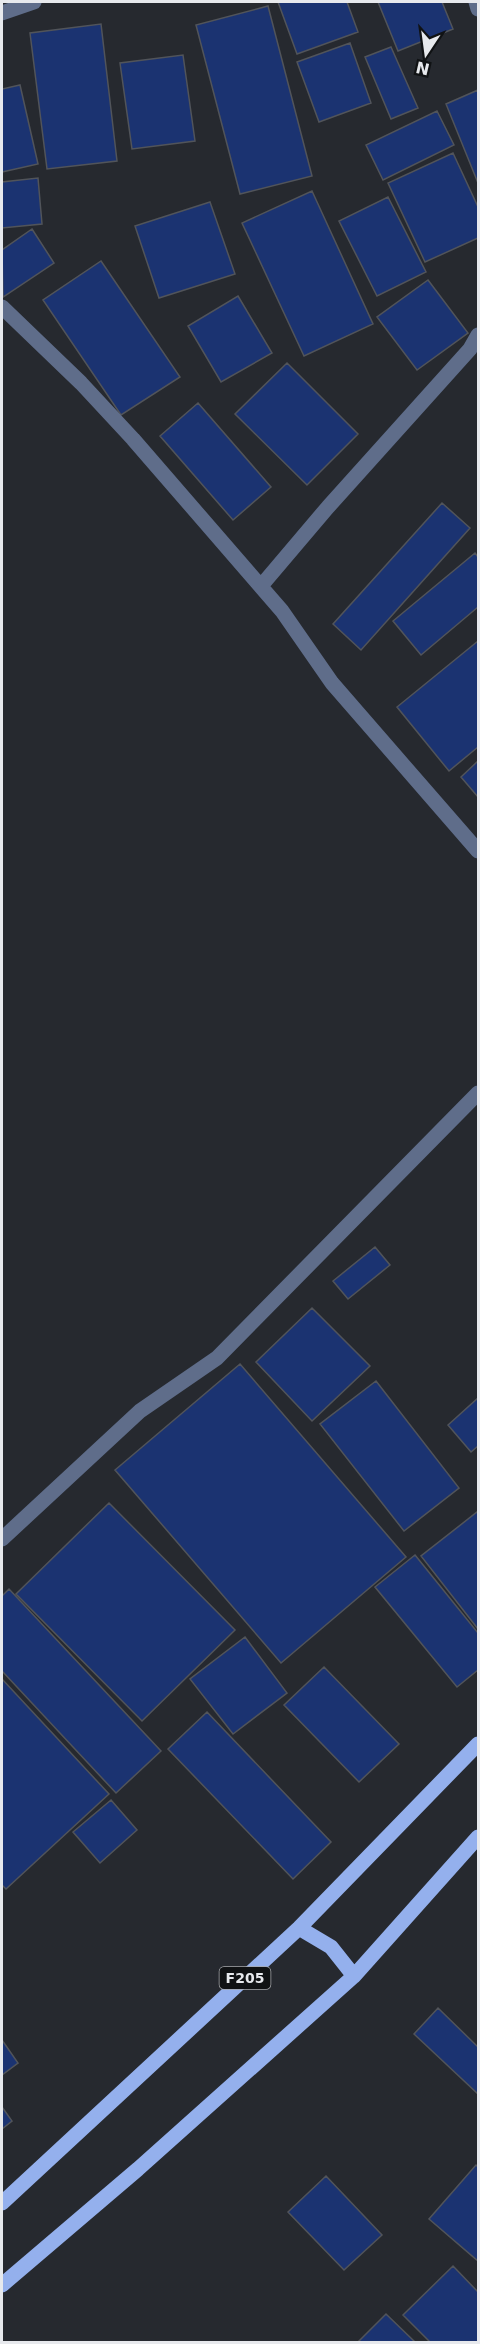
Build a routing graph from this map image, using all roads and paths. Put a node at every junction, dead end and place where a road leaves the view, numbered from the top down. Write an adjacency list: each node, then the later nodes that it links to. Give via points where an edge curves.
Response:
1 (34, 2): 4 (street)
2 (476, 2): 3 (street)
3 (478, 9)
4 (2, 13)
5 (2, 307): 7 (street, via 81,383)
6 (478, 334): 7 (street, via 470,349)
7 (261, 586): 8 (street, via 332,683)
8 (478, 851)
9 (478, 1093): 10 (street, via 217,1358 140,1411)
10 (2, 1539)
11 (478, 1743): 13 (main road, F205)
12 (478, 1837): 14 (main road)
13 (299, 1928): 14 (main road, via 331,1947); 15 (main road, F205)
14 (354, 1976): 16 (main road)
15 (2, 2203)
16 (2, 2285)

